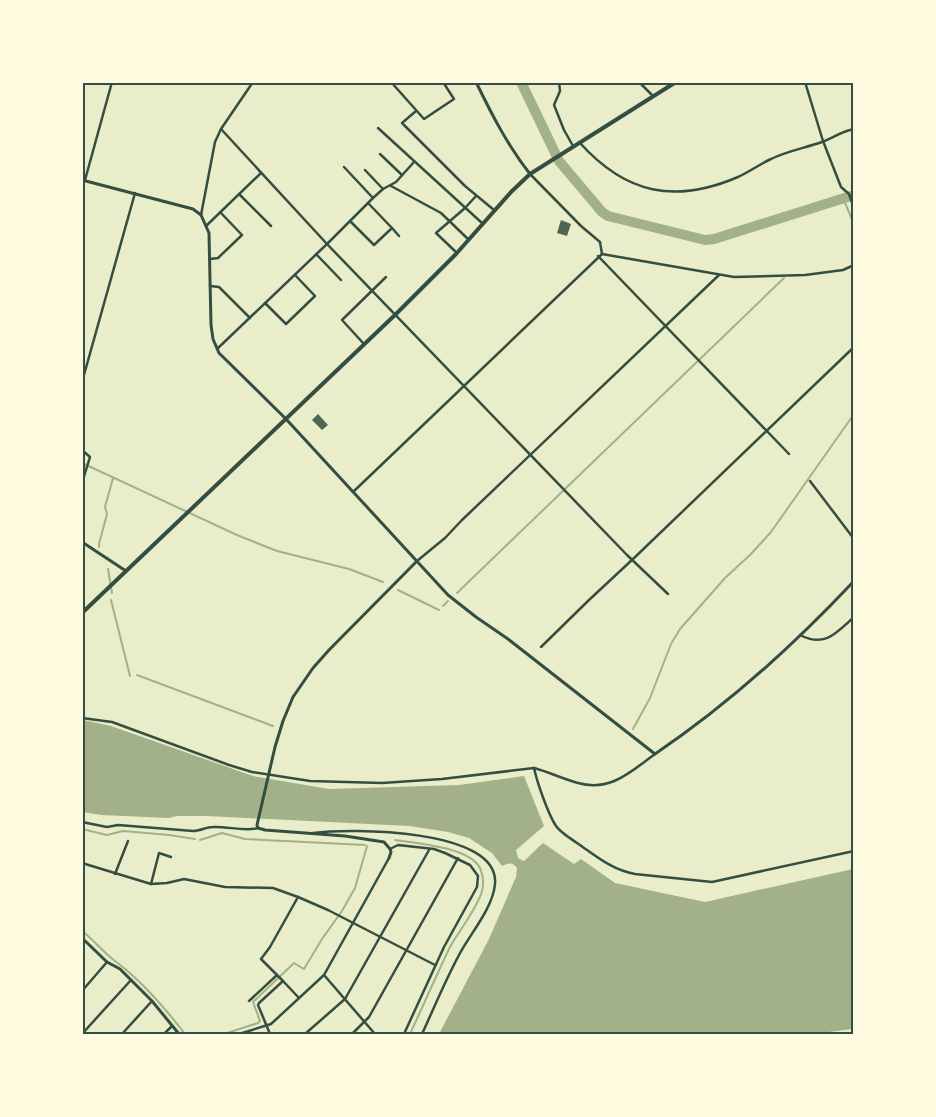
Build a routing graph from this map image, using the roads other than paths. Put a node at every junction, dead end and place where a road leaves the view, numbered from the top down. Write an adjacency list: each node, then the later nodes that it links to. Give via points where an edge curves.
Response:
1 (112, 82): 25 (street)
2 (253, 82): 13 (street)
3 (391, 82): 11 (street)
4 (443, 82): 11 (street, via 454,99 424,119)
5 (476, 82): 23 (street, via 516,156)
6 (559, 82): 17 (street, via 560,91 554,106)
7 (639, 82): 10 (street)
8 (676, 82): 10 (main road)
9 (804, 82): 15 (street)
10 (653, 96): 16 (main road)
11 (416, 111): 30 (street, via 402,123)
12 (378, 128): 19 (street)
13 (221, 129): 22 (street); 37 (street, via 212,156)
14 (854, 129): 15 (street)
15 (824, 141): 16 (street, via 773,158 714,186 674,192 633,184 592,156); 34 (street, via 841,187 849,194)
16 (579, 142): 17 (main road)
17 (573, 146): 23 (main road)
18 (380, 154): 24 (street)
19 (414, 162): 24 (street); 33 (street)
20 (344, 167): 31 (street)
21 (365, 170): 27 (street)
22 (261, 172): 29 (street); 46 (street)
23 (530, 174): 35 (main road); 49 (street, via 600,242)
24 (402, 175): 26 (street)
25 (84, 180): 28 (street)
26 (391, 186): 27 (street); 39 (street, via 441,213)
27 (383, 189): 31 (street)
28 (135, 193): 37 (street); 67 (street)
29 (239, 194): 36 (street); 42 (street)
30 (476, 195): 33 (street); 35 (street)
31 (373, 198): 32 (street)
32 (368, 203): 38 (street); 43 (street)
33 (465, 208): 39 (street); 40 (street)
34 (854, 208)
35 (495, 211): 40 (main road)
36 (221, 212): 41 (street); 51 (street, via 242,235 218,258)
37 (201, 214): 41 (street)
38 (350, 221): 43 (street, via 374,245); 46 (street)
39 (450, 222): 45 (street); 47 (street, via 436,233)
40 (484, 224): 45 (main road)
41 (206, 226): 51 (street)
42 (271, 226)
43 (392, 228): 44 (street)
44 (399, 236)
45 (469, 240): 47 (main road)
46 (327, 244): 48 (street); 59 (street)
47 (457, 253): 61 (main road)
48 (316, 254): 54 (street); 57 (street)
49 (602, 254): 50 (street); 55 (street)
50 (598, 256): 63 (street); 68 (street)
51 (210, 260): 58 (street)
52 (853, 266): 53 (street); 55 (street, via 805,275 734,278)
53 (854, 271)
54 (295, 275): 60 (street); 60 (street, via 314,296 286,324)
55 (719, 275): 63 (street)
56 (386, 277): 59 (street)
57 (342, 280)
58 (210, 286): 62 (street, via 219,287); 66 (street, via 211,325)
59 (373, 290): 61 (street); 64 (street, via 342,320)
60 (265, 303): 62 (street)
61 (396, 314): 64 (main road); 68 (street)
62 (250, 318): 66 (street)
63 (665, 326): 70 (street); 72 (street)
64 (364, 344): 69 (main road)
65 (854, 347): 70 (street)
66 (217, 348): 69 (street, via 222,357)
67 (82, 382)
68 (464, 384): 72 (street); 76 (street)
69 (286, 419): 76 (street); 81 (main road)
70 (767, 431): 73 (street); 79 (street)
71 (82, 450): 75 (street, via 89,454 90,463)
72 (531, 454): 79 (street); 80 (street)
73 (789, 454)
74 (810, 482): 77 (street)
75 (82, 484)
76 (353, 492): 80 (street)
77 (854, 539)
78 (82, 542): 81 (street)
79 (633, 559): 83 (street); 87 (street)
80 (417, 561): 89 (street, via 462,606); 91 (street, via 329,650 300,686 283,721)
81 (126, 571): 84 (main road)
82 (854, 581): 86 (street)
83 (668, 594)
84 (82, 613)
85 (854, 617): 86 (street, via 830,638 824,640)
86 (800, 635): 89 (street, via 750,682)
87 (541, 647)
88 (82, 718): 91 (street, via 112,722 229,765)
89 (655, 754): 90 (street, via 605,785 577,783)
90 (534, 768): 91 (street, via 382,783 310,782); 98 (street, via 556,825 562,832 603,862 624,872 712,882)
91 (269, 775): 93 (street)
92 (82, 822): 93 (street, via 107,827 118,824 193,831 210,827)
93 (258, 828): 94 (street)
94 (312, 833): 96 (street, via 384,842); 134 (street, via 332,830 440,838 477,853 491,866 495,880 491,901 459,955)
95 (128, 841): 103 (street)
96 (390, 848): 97 (street, via 398,845); 100 (street)
97 (429, 850): 101 (street); 107 (street)
98 (854, 851)
99 (171, 857): 104 (street, via 159,853)
100 (389, 858): 106 (street)
101 (458, 858): 109 (street); 111 (street, via 477,872 478,888)
102 (82, 863): 103 (street)
103 (116, 874): 104 (street)
104 (151, 884): 105 (street, via 184,878 225,887 273,888)
105 (298, 897): 106 (street); 112 (street, via 261,959)
106 (353, 923): 107 (street); 113 (street)
107 (380, 937): 109 (street); 118 (street)
108 (82, 938): 110 (street)
109 (406, 950): 111 (street); 121 (street)
110 (108, 962): 114 (street); 116 (street)
111 (435, 965): 133 (street)
112 (277, 975): 115 (street); 120 (street)
113 (324, 975): 117 (street); 118 (street)
114 (131, 980): 119 (street); 124 (street)
115 (282, 980): 117 (street); 123 (street, via 258,1005)
116 (82, 991)
117 (299, 998): 123 (street)
118 (345, 998): 121 (street); 130 (street)
119 (152, 1001): 122 (street); 125 (street)
120 (249, 1001)
121 (365, 1022): 131 (street); 132 (street)
122 (172, 1026): 126 (street); 127 (street)
123 (266, 1026): 128 (street); 129 (street)
124 (82, 1034)
125 (122, 1034)
126 (164, 1034)
127 (179, 1034)
128 (239, 1034)
129 (270, 1034)
130 (306, 1034)
131 (352, 1034)
132 (375, 1034)
133 (404, 1034)
134 (422, 1034)

